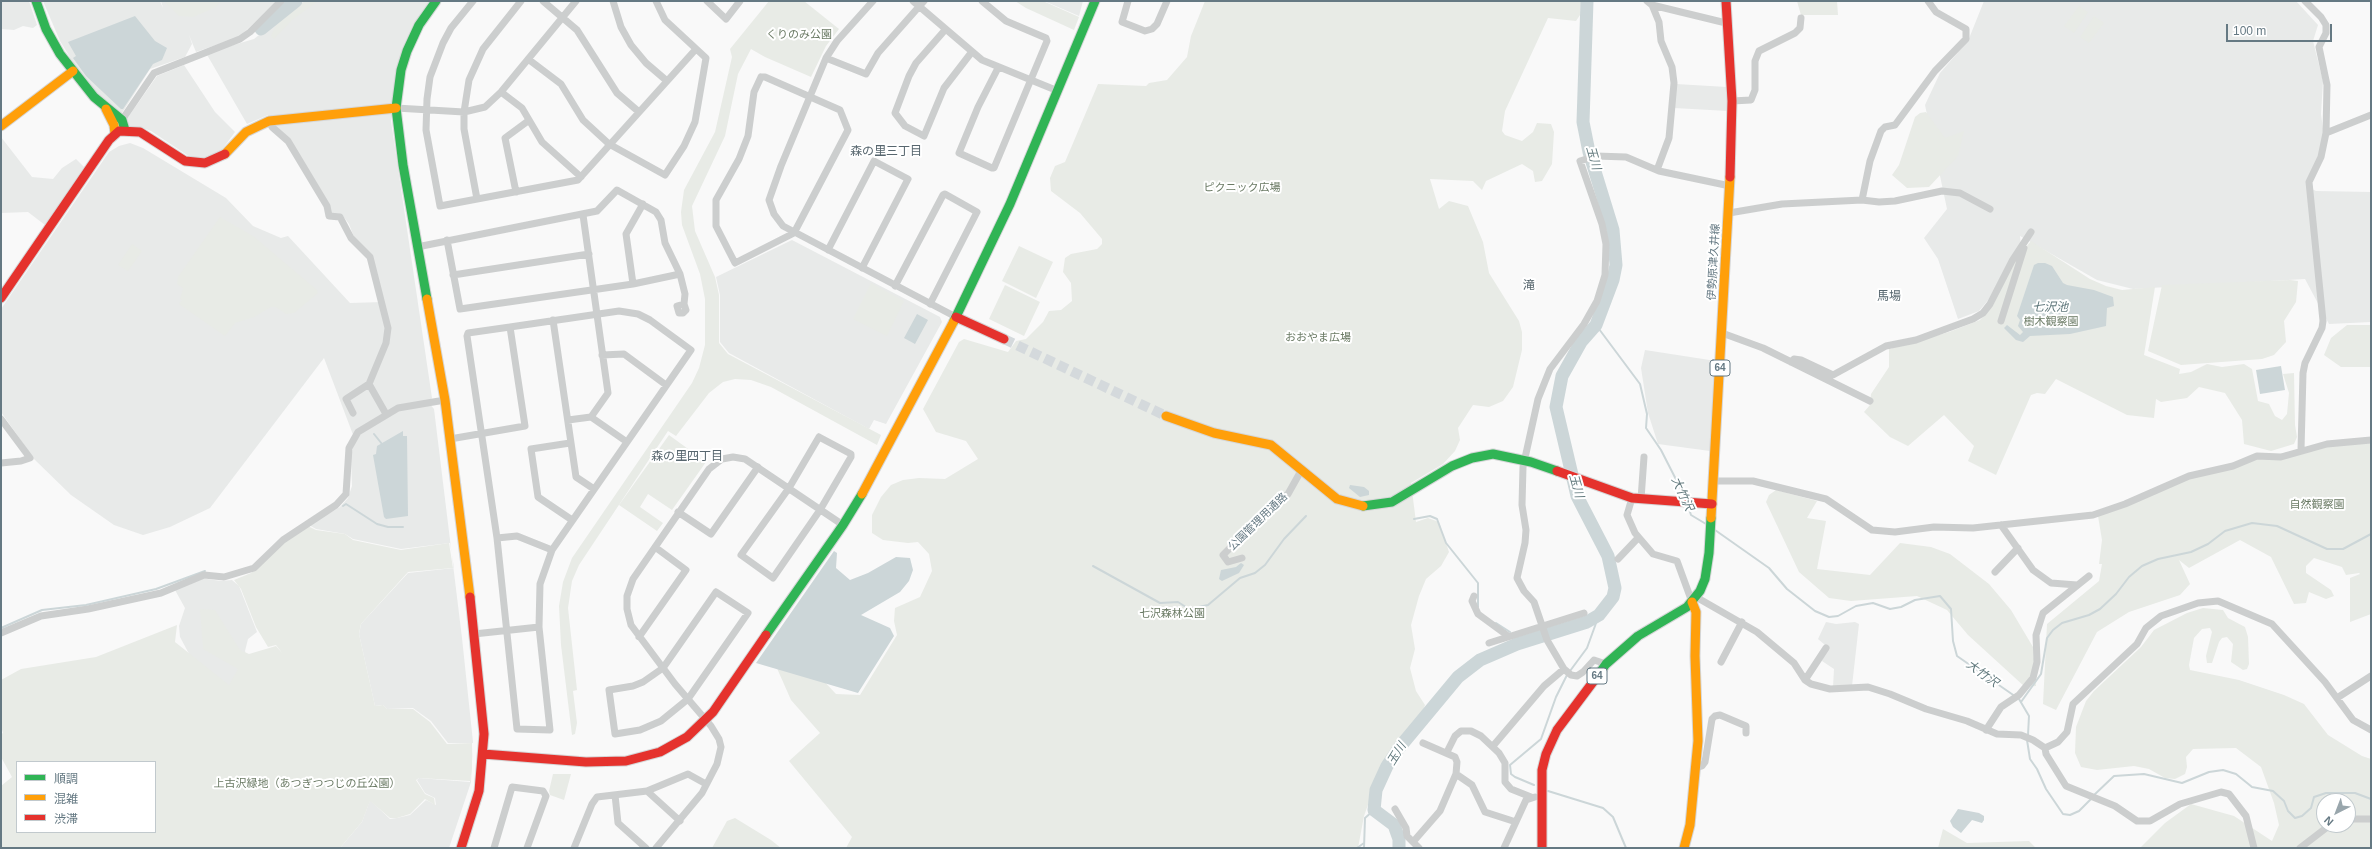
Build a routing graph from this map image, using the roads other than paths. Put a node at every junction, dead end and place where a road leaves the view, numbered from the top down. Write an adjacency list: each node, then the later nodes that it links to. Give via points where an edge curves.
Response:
1 (36, 1): 32 (street, via 52,39)
2 (281, 1): 45 (street, via 240,39 154,73)
3 (436, 1): 40 (street, via 419,25 407,51 401,70)
4 (473, 1): 41 (street, via 451,28 435,61 430,76)
5 (521, 1): 42 (street, via 483,49 469,80)
6 (543, 1): 23 (street)
7 (576, 1): 23 (street)
8 (613, 1): 33 (street, via 620,27 631,45 646,64)
9 (656, 1): 27 (street, via 666,20)
10 (707, 1): 11 (street, via 726,19)
11 (740, 1)
12 (873, 1): 29 (street, via 840,37)
13 (913, 1): 22 (street)
14 (982, 1): 34 (street, via 1006,21 1046,38)
15 (1095, 1): 35 (street)
16 (1128, 1): 17 (street, via 1122,22 1144,31 1157,24)
17 (1167, 1)
18 (1726, 1): 25 (street, 伊勢原津久井線 / 64)
19 (1928, 1): 58 (street, via 1936,12 1966,29 1966,39 1935,71 1895,124 1881,131 1870,162)
20 (2305, 1): 50 (street, via 2326,25 2326,33 2319,46 2327,85)
21 (1649, 3): 25 (street); 53 (street, via 1659,22 1661,41 1672,67 1674,83 1669,138)
22 (922, 4): 26 (street); 29 (street, via 878,53 866,74)
23 (562, 15): 30 (street); 43 (street, via 577,30 617,92)
24 (1801, 18): 38 (street, via 1800,28 1795,33 1759,51 1755,90 1751,100)
25 (1726, 23): 38 (street, 伊勢原津久井線 / 64)
26 (945, 30): 28 (street); 28 (street, via 916,63 909,76 895,113 905,126 924,136 944,88)
27 (696, 49): 33 (street); 52 (street, via 706,58 695,122 684,146 665,175)
28 (971, 53): 31 (street)
29 (826, 58): 37 (street)
30 (528, 59): 36 (street); 52 (street, via 561,84 583,120)
31 (998, 68): 34 (street); 34 (street, via 959,153 992,168)
32 (73, 72): 39 (street); 48 (street)
33 (667, 81): 43 (street)
34 (1031, 81): 35 (street)
35 (1058, 91): 80 (street, via 1010,204)
36 (501, 92): 42 (street, via 484,107); 47 (street, via 522,108)
37 (810, 96): 64 (street, via 770,193 777,221); 64 (street, via 840,110 848,130); 64 (street, via 761,77 754,92 748,136 720,191 714,212 720,236 735,263)
38 (1732, 101): 55 (street, 伊勢原津久井線 / 64)
39 (105, 107): 45 (street); 51 (street, via 114,125)
40 (396, 108): 41 (street); 46 (street); 67 (street)
41 (426, 111): 42 (street); 57 (street, via 429,149 440,206)
42 (464, 112): 57 (street, via 464,129)
43 (639, 112): 52 (street)
44 (2371, 115): 50 (street)
45 (122, 120): 49 (street)
46 (269, 121): 49 (street, via 246,132 223,156 200,164 185,161 140,132); 88 (street, via 288,141 327,206 329,216 340,217 351,238 370,257 388,328 386,343)
47 (528, 121): 54 (street, via 542,142); 56 (street, via 504,138)
48 (1, 126)
49 (125, 130): 51 (street)
50 (2326, 133): 103 (street, via 2321,157 2309,182 2323,321 2303,373)
51 (115, 134): 76 (street)
52 (609, 144): 54 (street)
53 (1657, 170): 55 (street); 105 (street, via 1626,157 1596,156 1580,161 1601,219 1606,244 1605,275 1597,301 1584,324 1550,369 1538,399)
54 (581, 177): 56 (street, via 578,180)
55 (1730, 186): 61 (street, 伊勢原津久井線 / 64)
56 (516, 192): 57 (street)
57 (477, 199)
58 (1862, 200): 60 (street, via 1879,202 1926,193 1953,192 1971,198); 61 (street, via 1782,204)
59 (643, 204): 62 (street, via 617,190 597,211); 71 (street, via 656,212 661,220 665,243); 73 (street, via 626,234)
60 (1990, 209)
61 (1728, 213): 84 (street, 伊勢原津久井線 / 64)
62 (583, 215): 65 (street); 69 (street)
63 (2031, 232): 66 (street)
64 (794, 233): 68 (street)
65 (447, 240): 67 (street); 72 (street)
66 (2026, 242): 82 (street); 87 (street, via 2012,261 1990,304 1983,313 1973,319 1916,340 1886,346 1833,375 1801,360 1794,359)
67 (418, 247): 90 (street)
68 (828, 250): 70 (street); 70 (street, via 874,162 908,179)
69 (589, 254): 72 (street); 75 (street)
70 (862, 268): 74 (street)
71 (680, 274): 73 (street); 77 (street, via 685,294)
72 (453, 275): 75 (street, via 460,309)
73 (633, 284): 75 (street)
74 (895, 286): 78 (street); 78 (street, via 943,195 951,197 977,212)
75 (593, 289): 79 (street)
76 (1, 298)
77 (684, 304)
78 (930, 304): 80 (street)
79 (596, 314): 81 (street); 86 (street); 89 (street, via 619,311 638,314 691,350)
80 (956, 317): 85 (street); 117 (street, via 873,475)
81 (553, 320): 83 (street); 97 (street)
82 (2001, 321)
83 (510, 327): 98 (street, via 525,426); 98 (street, via 468,332 466,336)
84 (1722, 333): 87 (street, via 1748,341); 109 (street, 伊勢原津久井線 / 64)
85 (1004, 339)
86 (602, 355): 89 (street, via 624,354); 95 (street, via 608,393)
87 (1791, 362): 91 (street)
88 (369, 384): 92 (street, via 346,399); 93 (street)
89 (666, 385): 101 (street)
90 (445, 400): 93 (street, via 404,406); 99 (street)
91 (1870, 401)
92 (353, 413)
93 (386, 414): 136 (street, via 358,432 349,448 346,494 336,505 283,540 254,568 224,577 204,575 161,593 41,616)
94 (1166, 416): 108 (street, via 1214,433 1271,445)
95 (591, 417): 97 (street); 101 (street)
96 (1, 419): 106 (street, via 30,458)
97 (568, 420): 102 (street)
98 (482, 433): 99 (street); 119 (street)
99 (450, 438): 137 (street)
100 (2371, 440): 103 (street, via 2345,441)
101 (627, 442): 111 (street)
102 (570, 443): 111 (street, via 576,477); 116 (street, via 531,449 538,497)
103 (2301, 450): 118 (street, via 2280,457 2257,456 2233,466 2189,476 2096,514)
104 (1644, 457): 112 (street)
105 (1524, 460): 108 (street, via 1493,454 1472,458 1452,466 1392,502 1366,507 1336,499); 112 (street); 134 (street, via 1522,505 1526,530 1517,578 1534,602)
106 (1, 463)
107 (758, 467): 110 (street); 115 (street, via 745,459 722,459 713,465); 115 (street, via 710,534)
108 (1302, 469): 124 (street, 公園管理用通路, via 1288,494 1223,555 1228,562)
109 (1713, 481): 113 (street, 伊勢原津久井線 / 64); 118 (street, via 1753,481 1826,499 1872,530 1895,532 1934,527 1973,528)
110 (789, 488): 114 (street); 114 (street, via 819,437 851,454); 114 (street, via 742,555 773,578)
111 (594, 489): 116 (street)
112 (1636, 499): 113 (street); 120 (street, via 1627,515)
113 (1712, 504): 130 (street, 伊勢原津久井線 / 64, via 1707,568 1703,584)
114 (820, 510): 117 (street)
115 (678, 512): 121 (street)
116 (572, 520): 123 (street)
117 (843, 525): 151 (street)
118 (2001, 525): 122 (street)
119 (497, 538): 123 (street, via 518,536); 135 (street)
120 (1638, 538): 125 (street); 130 (street, via 1653,554 1677,560)
121 (655, 547): 139 (street, via 633,579 627,596 631,625); 139 (street, via 686,570)
122 (2018, 548): 126 (street); 128 (street, via 2033,570 2050,583)
123 (552, 550): 133 (street, via 540,584)
124 (1242, 558)
125 (1618, 559)
126 (1995, 572)
127 (2089, 576): 128 (street)
128 (2077, 586): 152 (street, via 2043,613 2036,635 2033,678 2019,695 2001,707)
129 (1474, 596): 138 (street, via 1472,601 1478,614)
130 (1694, 600): 132 (street); 143 (street, 64, via 1679,614 1633,640); 163 (street, via 1698,716)
131 (1584, 613): 134 (street)
132 (1742, 622): 142 (street); 147 (street, via 1794,663)
133 (539, 626): 135 (street); 135 (street, via 550,730 517,729)
134 (1542, 626): 138 (street); 145 (street, via 1546,640)
135 (507, 630): 137 (street)
136 (1, 633)
137 (474, 634): 162 (street, via 484,734)
138 (1508, 636): 140 (street)
139 (639, 637): 144 (street)
140 (1489, 643)
141 (1826, 648): 147 (street)
142 (1721, 662)
143 (1606, 664): 145 (street, via 1594,660 1579,675); 169 (street, 64, via 1554,736 1542,770)
144 (663, 668): 149 (street); 149 (street, via 716,592 748,613); 155 (street, via 643,682 608,690)
145 (1567, 672): 158 (street, via 1544,686)
146 (2371, 676): 148 (street)
147 (1805, 680): 152 (street, via 1830,689 1868,687)
148 (2337, 698): 153 (street, via 2353,720); 160 (street, via 2272,624 2218,601 2198,603 2161,616 2146,628 2137,644 2073,704 2067,732 2058,742)
149 (688, 699): 151 (street); 155 (street, via 661,721 640,730)
150 (1716, 716): 154 (street, via 1720,715 1746,726); 159 (street); 163 (street, via 1712,719 1705,762)
151 (706, 720): 162 (street, via 687,737 660,752 626,761 558,760); 165 (street, via 719,739 721,754)
152 (1986, 730): 160 (street, via 1997,734 2021,735)
153 (2371, 730)
154 (1746, 733)
155 (615, 734): 156 (street)
156 (606, 735)
157 (1423, 743): 161 (street)
158 (1493, 746): 161 (street, via 1471,731 1461,731 1455,736); 168 (street, via 1505,763 1504,782 1511,789)
159 (1713, 746)
160 (2045, 748): 188 (street, via 2062,782 2072,790 2115,806 2137,821 2150,821 2180,804 2221,792 2229,794 2246,816)
161 (1447, 752): 164 (street, via 1455,757)
162 (483, 754): 178 (street, via 479,791)
163 (1695, 768): 187 (street, via 1690,825)
164 (1456, 774): 174 (street, via 1472,784 1485,812); 176 (street, via 1440,811)
165 (706, 784): 166 (street, via 688,774); 173 (street)
166 (647, 791): 167 (street); 173 (street)
167 (615, 795): 177 (street, via 597,797 594,800); 182 (street, via 618,823)
168 (1531, 797): 169 (street); 174 (street, via 1526,800)
169 (1541, 797): 186 (street, 64)
170 (1395, 809): 176 (street, via 1406,828 1404,833)
171 (2356, 819): 172 (street)
172 (2371, 820)
173 (680, 821): 183 (street)
174 (1516, 822): 185 (street)
175 (2320, 833): 189 (street)
176 (1413, 842): 184 (street)
177 (575, 845): 181 (street)
178 (461, 848)
179 (494, 848): 180 (street, via 512,787 543,791 546,796)
180 (527, 848)
181 (582, 848)
182 (646, 848)
183 (656, 848)
184 (1419, 848)
185 (1504, 848)
186 (1543, 848)
187 (1684, 848)
188 (2254, 848)
189 (2300, 848)

